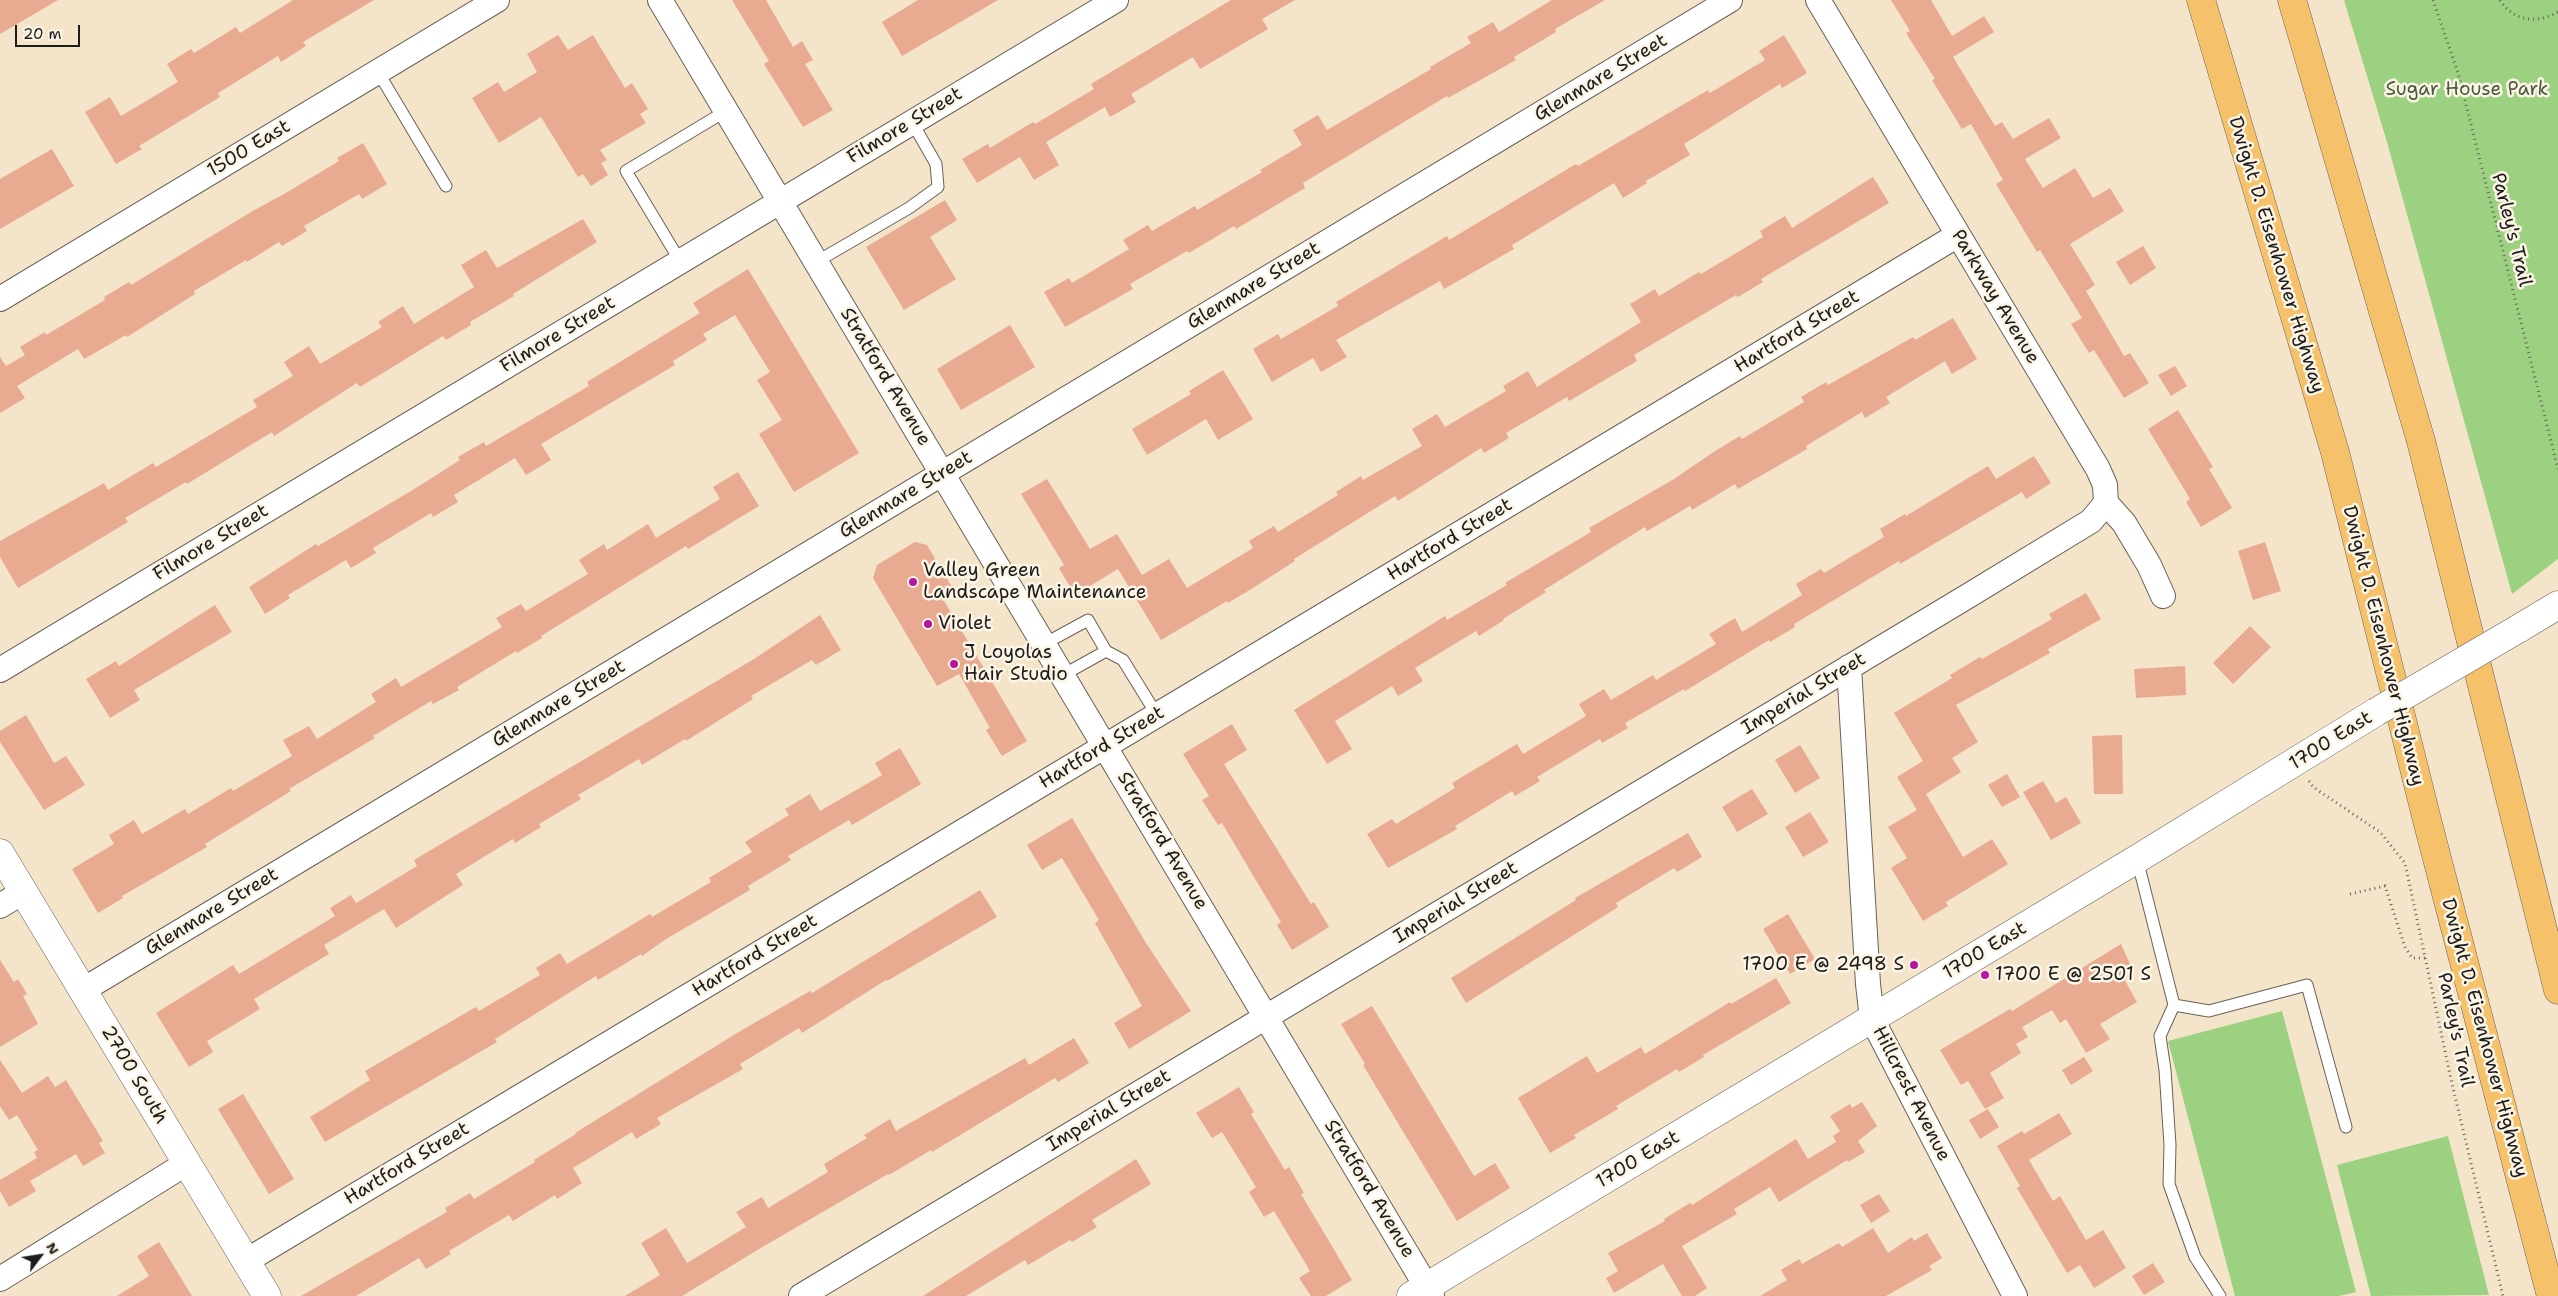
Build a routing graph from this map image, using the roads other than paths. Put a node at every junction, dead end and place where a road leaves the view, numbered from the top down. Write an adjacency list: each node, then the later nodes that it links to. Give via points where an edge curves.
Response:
1 (497, 0): 8 (street, 1500 East)
2 (660, 0): 9 (street, Stratford Avenue)
3 (1116, 0): 10 (street, Filmore Street)
4 (1730, 0): 17 (street, Glenmare Street)
5 (1818, 0): 13 (street, Parkway Avenue)
6 (2201, 0): 46 (highway, Dwight D. Eisenhower Highway, via 2335,452)
7 (2292, 0): 33 (highway, via 2420,441)
8 (378, 72): 11 (lane); 16 (street, 1500 East)
9 (726, 111): 12 (street, Stratford Avenue); 14 (lane, via 626,171)
10 (912, 122): 12 (street, Filmore Street); 15 (lane, via 936,164 938,187 909,208)
11 (446, 186)
12 (780, 202): 14 (street, Filmore Street); 15 (street, Stratford Avenue)
13 (1958, 235): 18 (street, Parkway Avenue, via 2102,477); 26 (street, Hartford Street)
14 (680, 261): 24 (street, Filmore Street)
15 (816, 262): 17 (street, Stratford Avenue)
16 (0, 299)
17 (942, 474): 21 (street, Stratford Avenue); 32 (street, Glenmare Street)
18 (2106, 503): 19 (street, via 2124,523); 23 (street, Imperial Street, via 2091,521)
19 (2163, 596)
20 (2558, 605): 29 (street, 1700 East, bridge)
21 (1044, 644): 22 (lane, via 1088,620); 25 (street, Stratford Avenue)
22 (1106, 651): 25 (lane); 26 (lane, via 1123,660)
23 (1849, 667): 35 (street, Imperial Street); 36 (street, Hillcrest Avenue)
24 (0, 670)
25 (1063, 675): 27 (street, Stratford Avenue)
26 (1157, 715): 27 (street, Hartford Street)
27 (1105, 746): 35 (street, Stratford Avenue); 39 (street, Hartford Street)
28 (0, 853): 30 (street, 2700 South)
29 (2137, 859): 34 (lane); 36 (street, 1700 East)
30 (23, 892): 31 (street); 32 (street, 2700 South)
31 (0, 906)
32 (83, 990): 38 (street, 2700 South)
33 (2558, 990)
34 (2174, 1005): 37 (lane, via 2209,1011 2307,986); 45 (lane, via 2160,1036 2170,1144 2169,1184 2196,1257)
35 (1267, 1016): 41 (street, Stratford Avenue); 44 (street, Imperial Street)
36 (1872, 1019): 41 (street, 1700 East); 42 (street, Hillcrest Avenue)
37 (2346, 1127)
38 (187, 1163): 39 (street, 2700 South); 40 (street)
39 (246, 1261): 43 (street, 2700 South)
40 (0, 1279)
41 (1423, 1293)
42 (2006, 1293)
43 (267, 1296)
44 (801, 1296)
45 (2220, 1296)
46 (2551, 1296)

